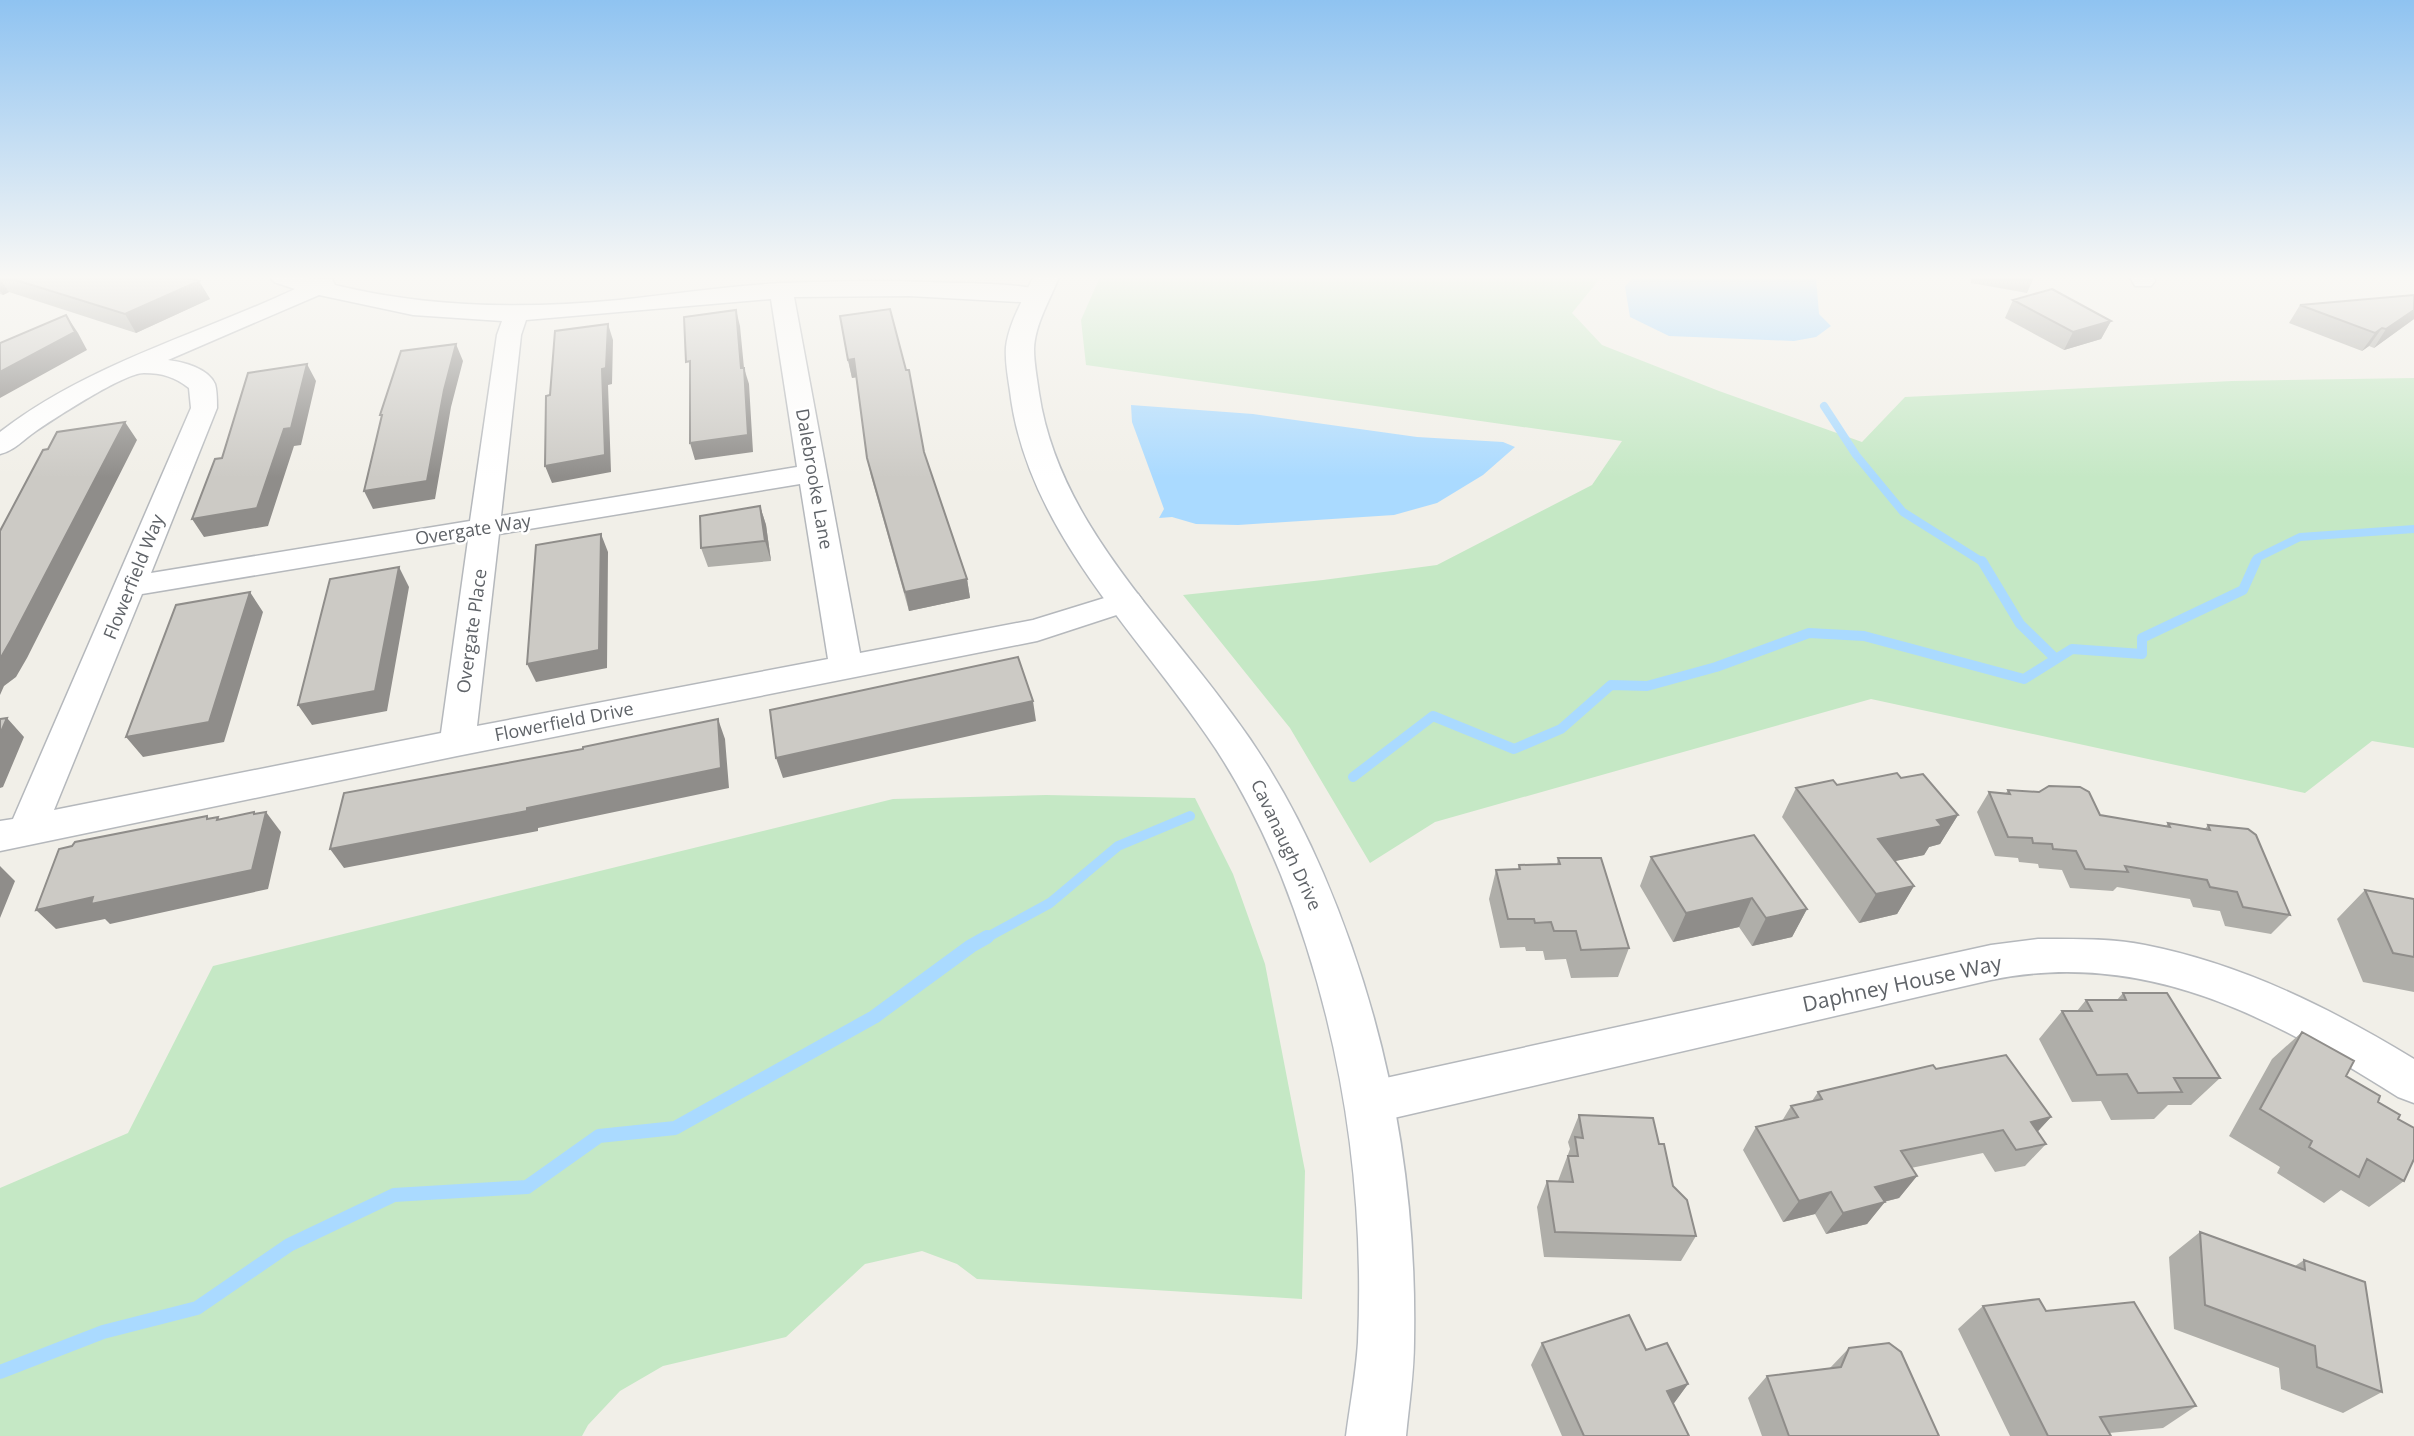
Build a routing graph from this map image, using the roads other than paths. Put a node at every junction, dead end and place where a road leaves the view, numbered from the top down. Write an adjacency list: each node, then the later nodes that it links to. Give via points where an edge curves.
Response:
1 (185, 344): 5 (street)
2 (508, 344): 8 (street, Overgate Place)
3 (790, 344): 7 (street, Dalebrooke Lane)
4 (1021, 344): 10 (street, Cavanaugh Drive, via 1022,398 1045,474 1078,534)
5 (138, 364): 6 (street, via 71,397); 9 (street, Flowerfield Way, via 182,370 202,385 204,408)
6 (0, 446)
7 (814, 473): 8 (street, Overgate Way); 11 (street, Dalebrooke Lane)
8 (486, 528): 9 (street, Overgate Way); 12 (street, Overgate Place)
9 (131, 586): 13 (street, Flowerfield Way)
10 (1127, 601): 11 (street, Flowerfield Drive, via 1037,630); 15 (street, Cavanaugh Drive, via 1219,723 1275,816 1331,946)
11 (846, 667): 12 (street, Flowerfield Drive)
12 (457, 743): 13 (street, Flowerfield Drive)
13 (13, 833)
14 (2414, 1083): 15 (street, Daphney House Way, via 2334,1032 2255,993 2178,968 2094,956 2036,956 1944,972)
15 (1372, 1102): 16 (street, Cavanaugh Drive, via 1386,1223 1386,1344)
16 (1376, 1436)

